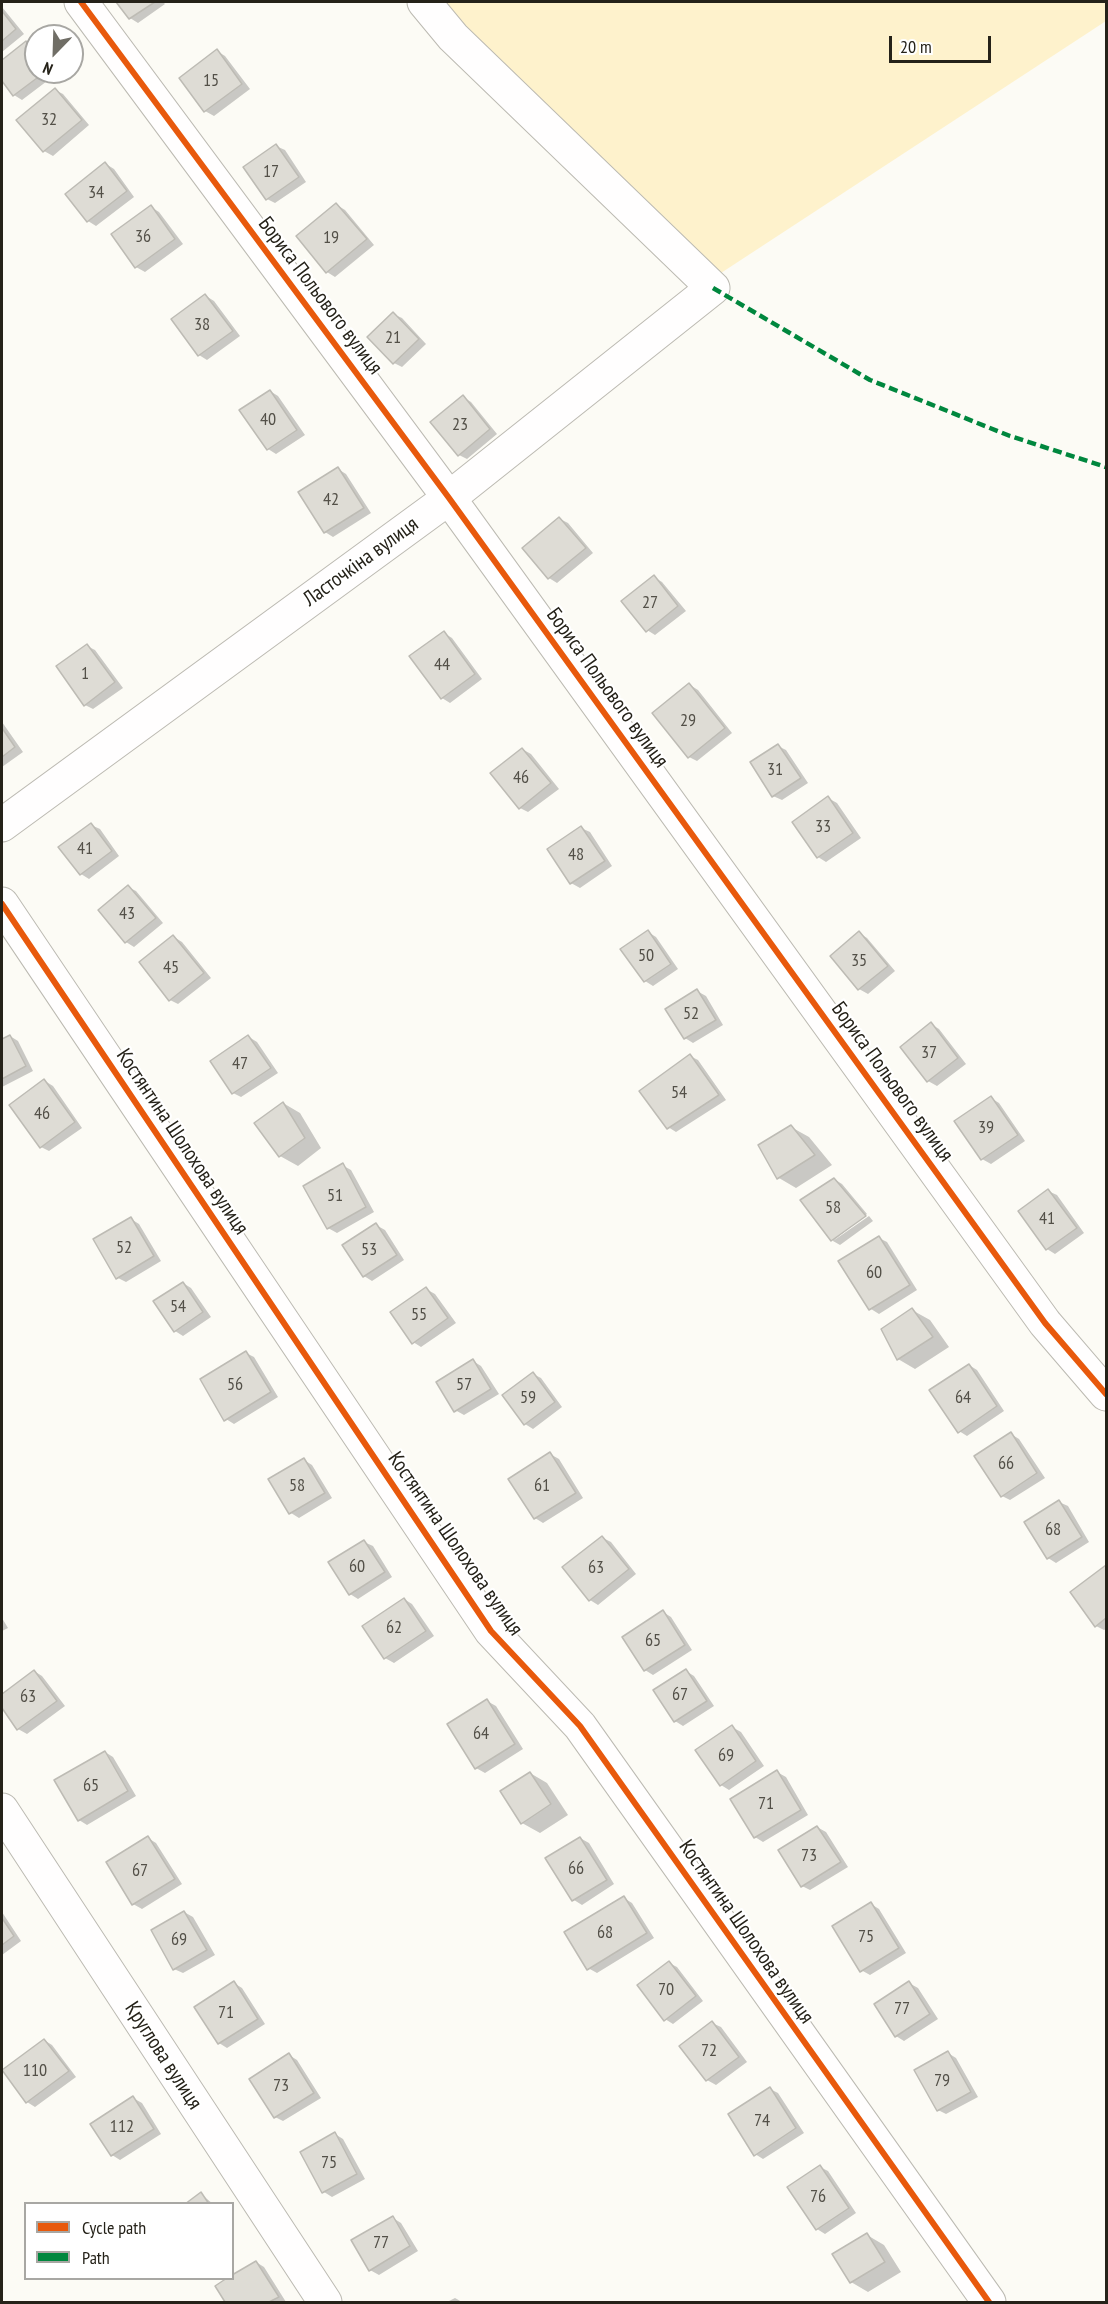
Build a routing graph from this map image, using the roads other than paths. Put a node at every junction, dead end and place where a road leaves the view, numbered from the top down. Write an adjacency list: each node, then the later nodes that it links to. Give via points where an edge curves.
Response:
1 (81, 2): 3 (street, Бориса Польового вулиця)
2 (424, 2): 3 (street, Ласточкіна вулиця, via 453,37 713,288)
3 (449, 498): 4 (street, Ласточкіна вулиця); 6 (street, Бориса Польового вулиця, via 1045,1323)
4 (2, 825)
5 (2, 904): 9 (street, Костянтина Шолохова вулиця, via 491,1631 580,1726)
6 (1107, 1394)
7 (2, 1810): 8 (street, Круглова вулиця)
8 (325, 2302)
9 (989, 2302)

